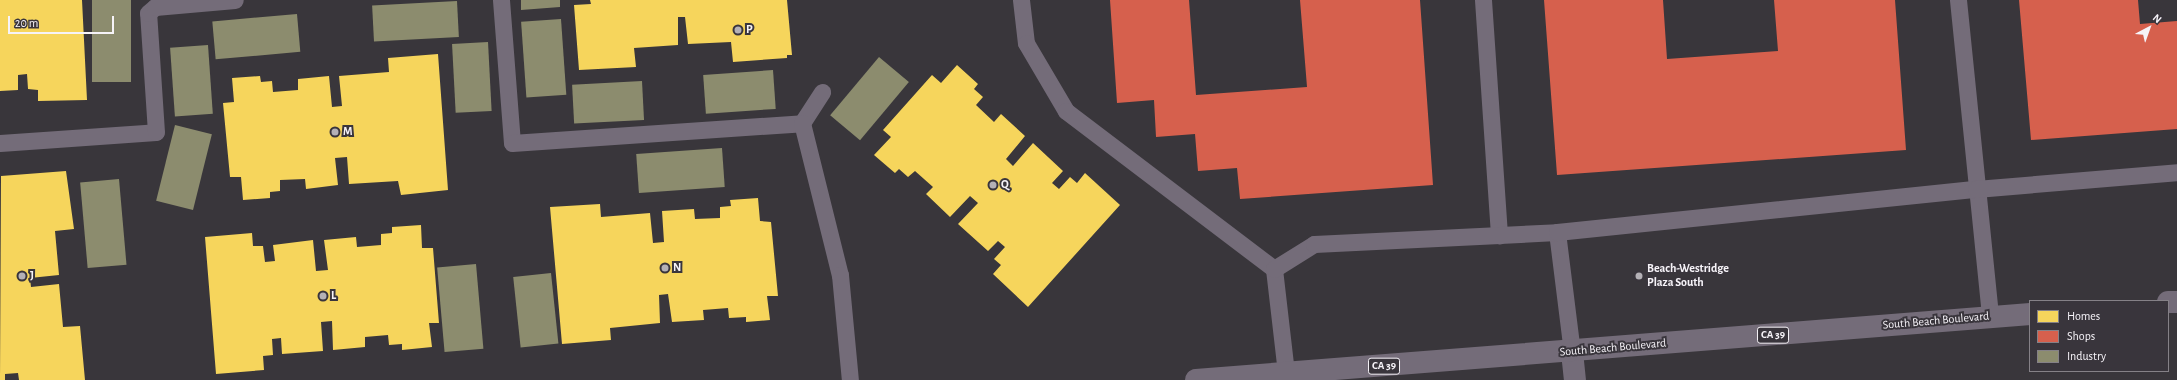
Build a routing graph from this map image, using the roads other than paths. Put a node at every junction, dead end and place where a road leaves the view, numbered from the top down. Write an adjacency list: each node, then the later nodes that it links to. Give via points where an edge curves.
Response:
1 (235, 0): 8 (lane, via 155,7 148,13 156,132)
2 (501, 0): 7 (lane, via 512,143)
3 (1021, 0): 13 (lane, via 1026,43 1066,111)
4 (1483, 0): 12 (lane)
5 (1958, 0): 10 (lane)
6 (822, 92): 7 (lane)
7 (802, 123): 18 (lane, via 840,275)
8 (0, 143)
9 (2177, 172): 10 (lane)
10 (1976, 189): 11 (lane); 15 (lane)
11 (1557, 232): 12 (lane); 16 (lane)
12 (1499, 235): 13 (lane, via 1314,244)
13 (1274, 269): 17 (lane)
14 (2029, 314): 15 (main road, South Beach Boulevard / CA 39)
15 (1990, 317): 16 (main road, South Beach Boulevard / CA 39)
16 (1572, 352): 17 (main road, South Beach Boulevard / CA 39); 20 (main road)
17 (1286, 373): 19 (main road, South Beach Boulevard / CA 39)
18 (850, 380)
19 (1196, 380)
20 (1575, 380)

